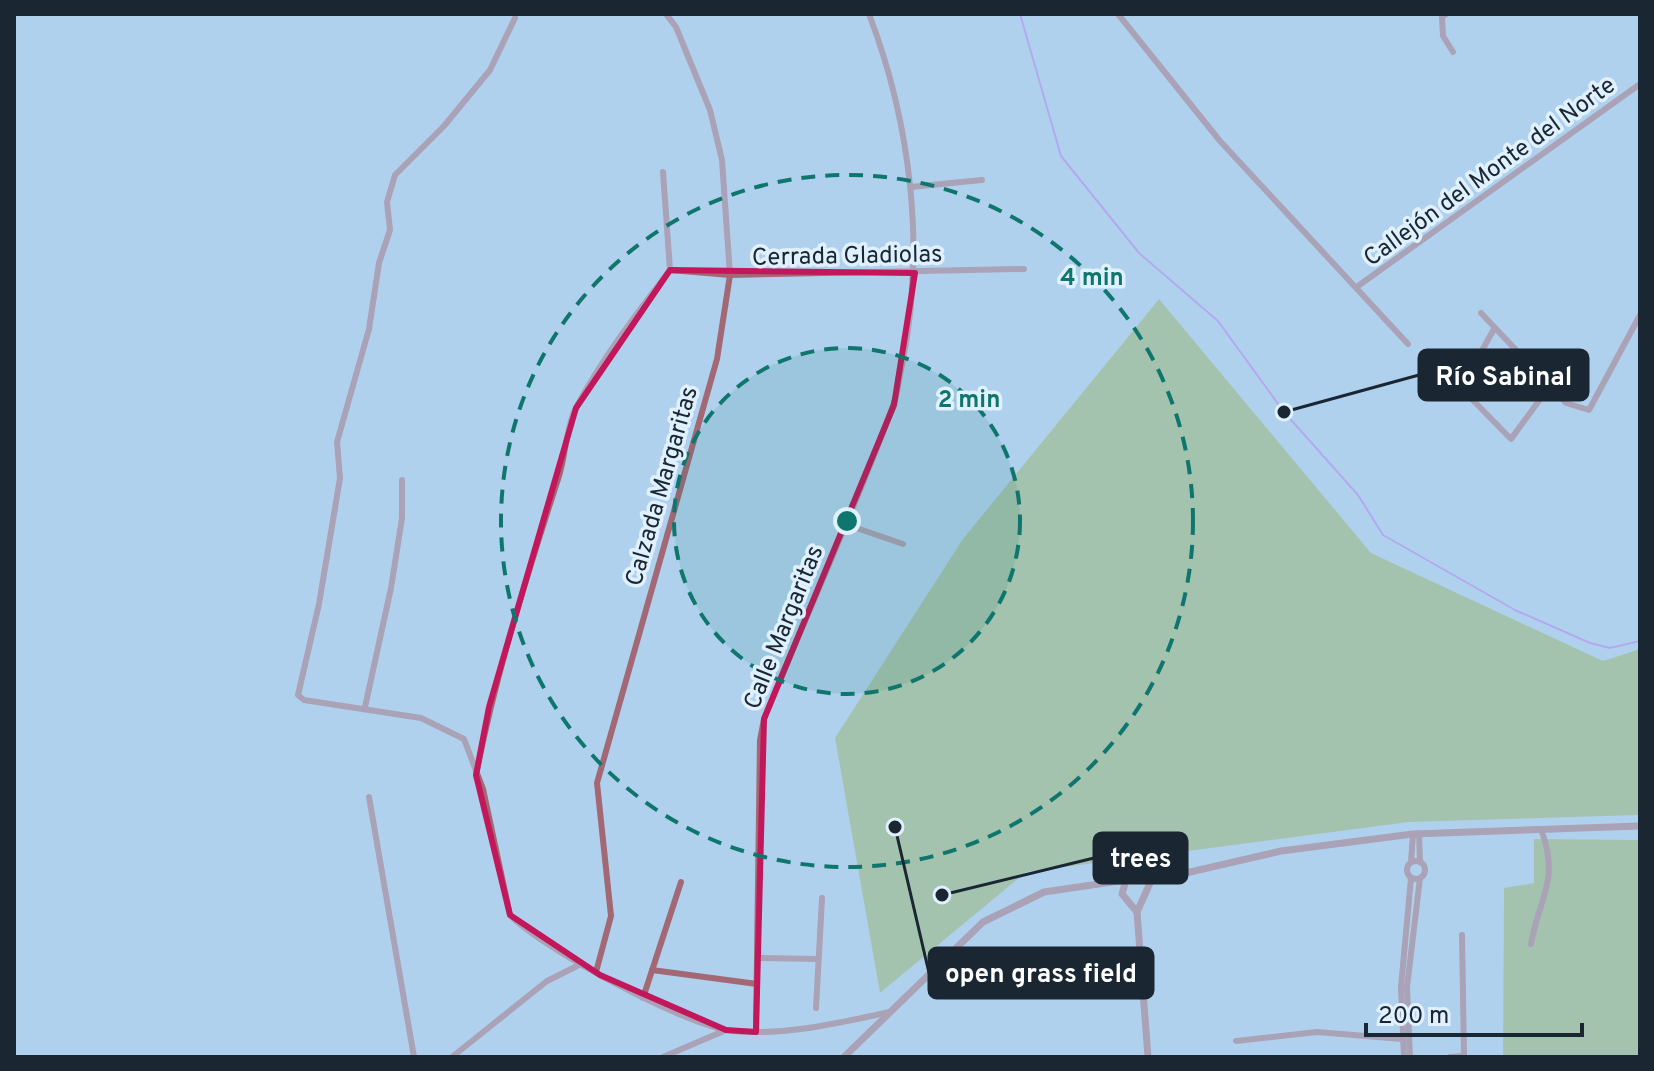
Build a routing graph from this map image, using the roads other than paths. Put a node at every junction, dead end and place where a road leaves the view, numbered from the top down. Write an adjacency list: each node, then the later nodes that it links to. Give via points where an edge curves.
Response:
1 (666, 14): 14 (street, Calzada Margaritas, via 710,110 722,160)
2 (869, 14): 10 (street, Calle Margaritas, via 888,70)
3 (1446, 14): 6 (street, via 1443,36)
4 (1123, 16): 15 (street, via 1220,141)
5 (515, 18): 24 (street, via 490,70 395,175 387,202 390,230 337,442 340,478 319,604 297,689 304,700)
6 (1453, 52)
7 (1640, 84): 15 (street, Callejón del Monte del Norte)
8 (663, 172): 12 (street)
9 (982, 180): 10 (street)
10 (911, 187): 13 (street, Calle Margaritas)
11 (1024, 269): 13 (street, Cerrada Gladiolas)
12 (670, 270): 14 (street, Cerrada Gladiolas); 25 (street, via 627,325 576,408 489,707)
13 (915, 273): 14 (street, Cerrada Gladiolas); 22 (street, Calle Margaritas, via 894,405)
14 (730, 275): 45 (street, Calzada Margaritas, via 717,359 597,783 611,916)
15 (1358, 286): 19 (street)
16 (1481, 313): 18 (street)
17 (1640, 315): 20 (street, via 1589,410 1566,403)
18 (1494, 329): 20 (street); 20 (street, via 1461,388 1511,439)
19 (1408, 344)
20 (1549, 387)
21 (402, 480): 24 (street, via 391,588)
22 (845, 524): 23 (street); 41 (street, Calle Margaritas, via 764,719)
23 (903, 544)
24 (365, 707): 25 (street, via 421,718 464,739)
25 (476, 775): 43 (street, via 510,915)
26 (369, 797): 54 (street)
27 (1638, 828): 28 (street)
28 (1541, 829): 29 (street); 40 (street, via 1552,858)
29 (1416, 833): 30 (street); 31 (street); 35 (street, via 1281,851)
30 (1411, 862): 31 (street); 32 (street)
31 (1420, 862): 33 (street, via 1425,870)
32 (1411, 878): 33 (street); 52 (street)
33 (1420, 878): 59 (street, via 1407,987)
34 (1126, 880): 35 (street); 38 (street, via 1122,894); 49 (street, via 1044,892 983,922)
35 (1151, 881): 38 (street)
36 (681, 882): 44 (street)
37 (822, 898): 42 (street)
38 (1137, 912): 58 (street)
39 (1462, 935): 60 (street, via 1464,1056)
40 (1531, 944)
41 (757, 958): 42 (street); 46 (street, Calle Margaritas)
42 (818, 959): 48 (street)
43 (581, 964): 45 (street); 55 (street, via 547,981)
44 (652, 970): 46 (street); 47 (street)
45 (596, 972): 47 (street)
46 (757, 984): 51 (street, Calle Margaritas)
47 (643, 998): 50 (street)
48 (816, 1008)
49 (890, 1012): 51 (street); 57 (street)
50 (726, 1030): 51 (street); 56 (street)
51 (756, 1032)
52 (1402, 1039): 53 (street, via 1317,1032); 59 (street)
53 (1236, 1041)
54 (414, 1057)
55 (452, 1057)
56 (663, 1057)
57 (844, 1057)
58 (1148, 1057)
59 (1407, 1057)
60 (1450, 1057)

